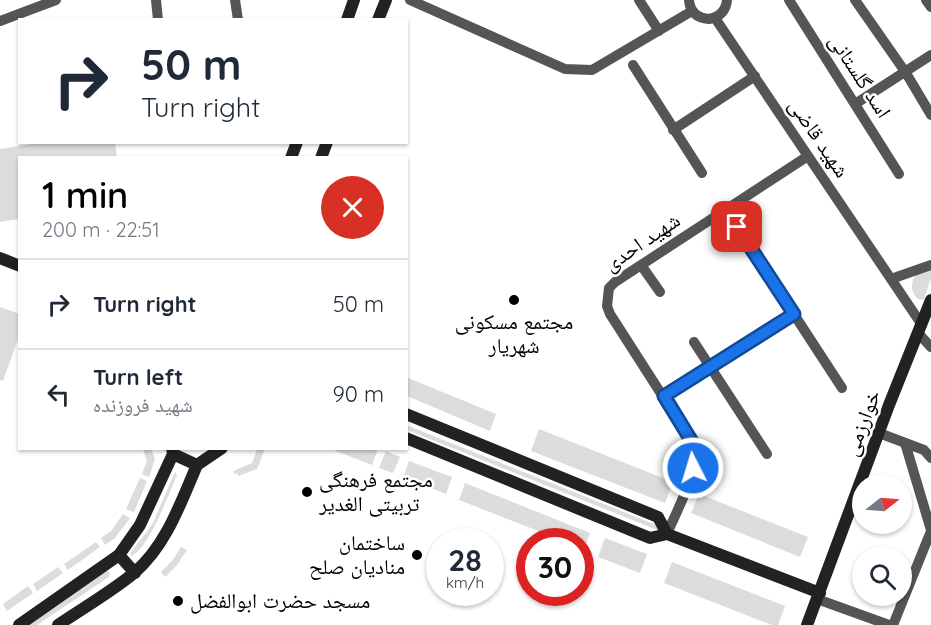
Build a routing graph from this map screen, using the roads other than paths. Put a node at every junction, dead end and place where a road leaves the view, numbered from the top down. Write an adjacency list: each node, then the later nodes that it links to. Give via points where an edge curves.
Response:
1 (56, 0): 19 (street)
2 (156, 0): 14 (street)
3 (235, 0): 15 (street)
4 (354, 0): 16 (street)
5 (386, 0): 17 (street)
6 (410, 0): 20 (street, via 565,69 592,70)
7 (639, 0): 20 (street)
8 (727, 0): 18 (street, via 725,9)
9 (789, 0): 25 (street, اسد گلستانی)
10 (855, 0): 23 (street)
11 (926, 0): 13 (street)
12 (691, 6): 18 (street, via 703,18); 20 (street)
13 (931, 7)
14 (158, 18)
15 (238, 18)
16 (348, 18)
17 (379, 18)
18 (715, 18): 24 (street, شهید قاضی)
19 (0, 21)
20 (659, 31)
21 (931, 55): 23 (street)
22 (633, 65): 27 (street)
23 (906, 73): 25 (street); 26 (street)
24 (754, 76): 27 (street); 28 (street, شهید قاضی)
25 (855, 104): 30 (street, اسد گلستانی)
26 (931, 115)
27 (673, 130): 29 (street)
28 (808, 156): 31 (street, شهید احدی); 36 (street, شهید قاضی)
29 (702, 174)
30 (899, 174)
31 (726, 210): 34 (street, شهید احدی); 39 (street)
32 (0, 258): 33 (street)
33 (18, 265)
34 (641, 265): 37 (street); 45 (street, شهید احدی, via 609,288 607,306)
35 (931, 266): 36 (street)
36 (891, 279): 40 (street, شهید قاضی)
37 (660, 292)
38 (931, 300): 40 (street, خوارزمی)
39 (794, 314): 43 (street); 44 (street)
40 (920, 329): 42 (street, شهید قاضی); 47 (street, خوارزمی)
41 (694, 342): 43 (street)
42 (931, 347)
43 (710, 367): 45 (street); 52 (street)
44 (842, 388)
45 (664, 396): 56 (street, شهید احدی, via 697,453)
46 (408, 415): 56 (street, via 658,517)
47 (879, 433): 49 (street); 59 (street, خوارزمی)
48 (408, 439): 56 (street, via 650,538)
49 (905, 443): 53 (street, via 924,450); 55 (street)
50 (219, 450): 54 (street)
51 (172, 451): 54 (street); 57 (street, via 140,525)
52 (767, 454)
53 (931, 458)
54 (197, 465): 58 (street, via 174,518)
55 (931, 531): 63 (street)
56 (667, 534): 59 (street)
57 (119, 555): 58 (street); 60 (street)
58 (135, 573): 61 (street)
59 (818, 596): 62 (street, خوارزمی); 63 (street)
60 (19, 625)
61 (58, 625)
62 (807, 625)
63 (891, 625)

